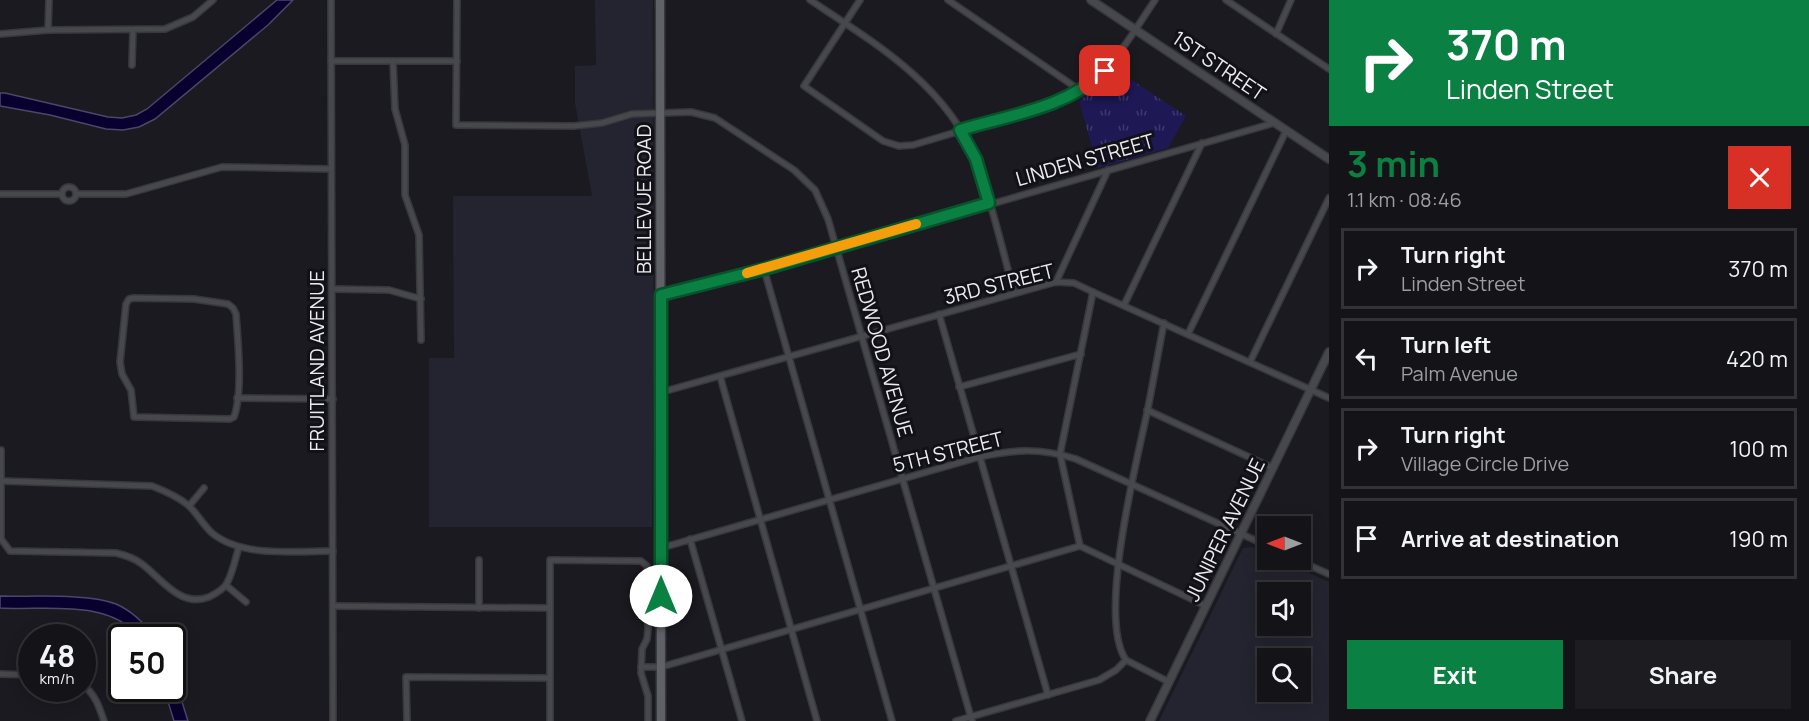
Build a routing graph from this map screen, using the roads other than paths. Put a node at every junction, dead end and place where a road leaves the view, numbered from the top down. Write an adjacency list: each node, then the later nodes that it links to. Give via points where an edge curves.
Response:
1 (48, 0): 14 (street)
2 (213, 0): 15 (street, via 173,27)
3 (331, 0): 19 (street, FRUITLAND AVENUE)
4 (457, 0): 21 (street)
5 (660, 0): 25 (main road, BELLEVUE ROAD)
6 (810, 0): 13 (street)
7 (860, 0): 13 (street)
8 (948, 0): 24 (street)
9 (1090, 0): 16 (street, 1ST STREET)
10 (1155, 0): 16 (street)
11 (1226, 0): 18 (street)
12 (1292, 0): 18 (street)
13 (845, 23): 27 (street, via 917,76); 27 (street, via 804,86 883,141 899,146)
14 (48, 30): 15 (street); 17 (street)
15 (134, 30): 22 (street)
16 (1135, 30): 24 (street, via 1105,71); 26 (street, 1ST STREET)
17 (0, 34)
18 (1276, 34): 23 (street)
19 (331, 61): 20 (street); 31 (street, FRUITLAND AVENUE)
20 (393, 61): 21 (street); 45 (street, via 395,109 405,145 405,195 419,235)
21 (457, 61): 25 (street, REDWOOD AVENUE, via 456,125 574,126 633,114)
22 (132, 64)
23 (1329, 69)
24 (1081, 91): 27 (street, via 1064,100)
25 (660, 113): 38 (street, REDWOOD AVENUE, via 691,112 715,118 794,170 815,190); 44 (main road, BELLEVUE ROAD)
26 (1274, 123): 28 (street, 1ST STREET); 29 (street, LINDEN STREET)
27 (960, 130): 37 (street, via 976,159)
28 (1286, 131): 30 (street, 1ST STREET); 49 (street)
29 (1202, 143): 32 (street, LINDEN STREET); 46 (street)
30 (1329, 159)
31 (331, 169): 35 (street, via 222,167 126,194); 41 (street, FRUITLAND AVENUE)
32 (1108, 170): 37 (street, LINDEN STREET); 40 (street)
33 (0, 194): 34 (street)
34 (62, 194): 35 (street, via 69,201); 35 (street, via 68,186)
35 (77, 194)
36 (1329, 198): 55 (street)
37 (989, 203): 38 (street, LINDEN STREET); 43 (street)
38 (836, 248): 39 (street, LINDEN STREET); 50 (street, REDWOOD AVENUE)
39 (764, 269): 44 (street, LINDEN STREET); 54 (street)
40 (1056, 282): 42 (street, 3RD STREET, via 1074,283); 43 (street, 3RD STREET)
41 (332, 289): 45 (street, via 389,290); 62 (street, FRUITLAND AVENUE)
42 (1094, 291): 46 (street, 3RD STREET); 53 (street)
43 (1014, 292): 47 (street, 3RD STREET)
44 (661, 295): 59 (main road, BELLEVUE ROAD)
45 (421, 299): 51 (street)
46 (1124, 305): 48 (street, 3RD STREET)
47 (939, 314): 50 (street, 3RD STREET); 57 (street)
48 (1164, 323): 49 (street, 3RD STREET); 63 (street)
49 (1188, 334): 55 (street, 3RD STREET)
50 (862, 336): 54 (street, 3RD STREET); 68 (street, REDWOOD AVENUE)
51 (421, 340)
52 (1329, 352): 58 (street, JUNIPER AVENUE)
53 (1081, 354): 57 (street); 65 (street)
54 (789, 357): 56 (street, 3RD STREET); 72 (street)
55 (1250, 362): 58 (street, 3RD STREET)
56 (720, 376): 59 (street, 3RD STREET); 74 (street)
57 (959, 387): 66 (street)
58 (1311, 390): 61 (street, 3RD STREET); 67 (street, JUNIPER AVENUE)
59 (662, 392): 81 (main road, BELLEVUE ROAD)
60 (237, 398): 60 (street, via 234,417 230,419 134,417 120,362 129,299 194,299 233,308 237,314); 62 (street)
61 (1329, 398)
62 (333, 399): 82 (street, FRUITLAND AVENUE)
63 (1147, 410): 67 (street); 70 (street)
64 (1, 450): 69 (street)
65 (1060, 454): 66 (street, 5TH STREET, via 1027,449); 70 (street, 5TH STREET); 79 (street)
66 (980, 457): 68 (street, 5TH STREET); 86 (street)
67 (1273, 468): 76 (street, JUNIPER AVENUE)
68 (903, 478): 72 (street, 5TH STREET); 89 (street, REDWOOD AVENUE)
69 (2, 482): 73 (street, via 141,484 172,494); 75 (street)
70 (1132, 484): 76 (street, 5TH STREET); 84 (street)
71 (204, 488): 73 (street)
72 (830, 500): 74 (street, 5TH STREET); 95 (street)
73 (189, 506): 80 (street, via 212,533)
74 (760, 520): 77 (street, 5TH STREET); 96 (street)
75 (0, 530): 88 (street, via 10,550 116,553 130,557 141,562 171,590 191,600 204,599)
76 (1241, 534): 78 (street, 5TH STREET); 92 (street, JUNIPER AVENUE)
77 (690, 539): 81 (street, 5TH STREET); 97 (street)
78 (1257, 541)
79 (1080, 546): 84 (street); 86 (street)
80 (239, 547): 82 (street); 88 (street)
81 (661, 548): 100 (main road, BELLEVUE ROAD)
82 (333, 551): 91 (street, FRUITLAND AVENUE)
83 (479, 560): 93 (street)
84 (1119, 565): 92 (street); 98 (street, via 1115,617)
85 (1311, 565): 87 (street)
86 (1011, 567): 89 (street); 105 (street)
87 (1328, 572)
88 (227, 586): 90 (street)
89 (933, 589): 95 (street); 107 (street, REDWOOD AVENUE)
90 (246, 602)
91 (333, 606): 93 (street); 109 (street, FRUITLAND AVENUE)
92 (1206, 606): 104 (street, JUNIPER AVENUE)
93 (479, 608): 94 (street)
94 (550, 608): 99 (street, via 550,560 641,561 647,566 648,629); 103 (street)
95 (860, 610): 96 (street); 116 (street)
96 (791, 630): 97 (street); 115 (street)
97 (722, 649): 100 (street); 114 (street)
98 (1126, 660): 104 (street); 105 (street, via 1099,680)
99 (641, 666): 100 (street); 112 (street, via 648,696)
100 (661, 666): 113 (main road, BELLEVUE ROAD)
101 (0, 674): 102 (street)
102 (18, 675)
103 (550, 678): 110 (street, via 406,677); 111 (street)
104 (1169, 681): 118 (street, JUNIPER AVENUE)
105 (1048, 695): 107 (street)
106 (96, 699): 108 (street)
107 (971, 719): 117 (street)
108 (104, 721)
109 (333, 721)
110 (406, 721)
111 (550, 721)
112 (648, 721)
113 (661, 721)
114 (742, 721)
115 (817, 721)
116 (892, 721)
117 (956, 721)
118 (1150, 721)

